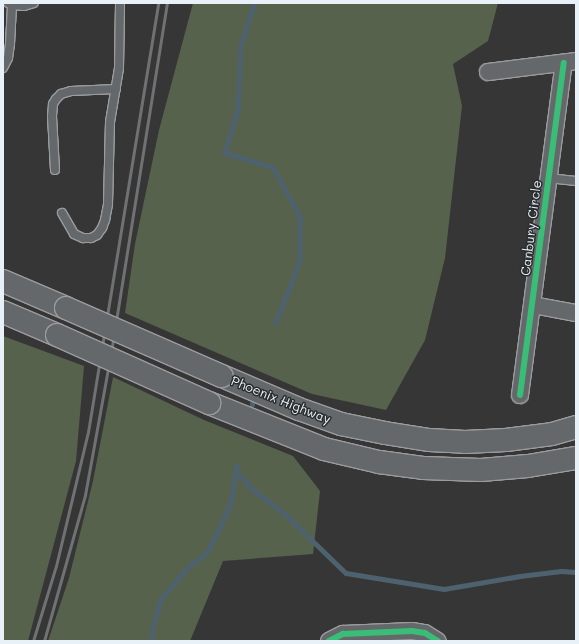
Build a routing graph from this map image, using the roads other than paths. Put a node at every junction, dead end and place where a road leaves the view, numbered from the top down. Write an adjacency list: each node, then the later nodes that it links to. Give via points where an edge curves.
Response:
1 (34, 3): 3 (lane, via 24,6)
2 (120, 3): 7 (lane, via 120,68)
3 (10, 4): 5 (lane, via 10,44)
4 (570, 62): 6 (street, Canbury Circle); 9 (street, Canbury Circle)
5 (3, 68)
6 (488, 72)
7 (116, 89): 8 (lane, via 72,91 61,94 56,99 52,116); 11 (lane, via 110,122 108,204 102,228 97,235 83,238 74,234)
8 (55, 170)
9 (548, 178): 10 (lane); 13 (street, Canbury Circle)
10 (576, 181)
11 (62, 213)
12 (3, 281): 17 (main road, Phoenix Highway, bridge, via 299,409 341,424 385,434 465,442 552,434)
13 (533, 305): 15 (street); 16 (street, Canbury Circle)
14 (3, 312): 18 (main road, bridge, via 209,403 324,449 379,462 423,468 481,470)
15 (576, 313)
16 (520, 395)
17 (576, 427)
18 (576, 458)
19 (328, 641): 20 (street, via 343,634 412,631 425,633)
20 (438, 641)

